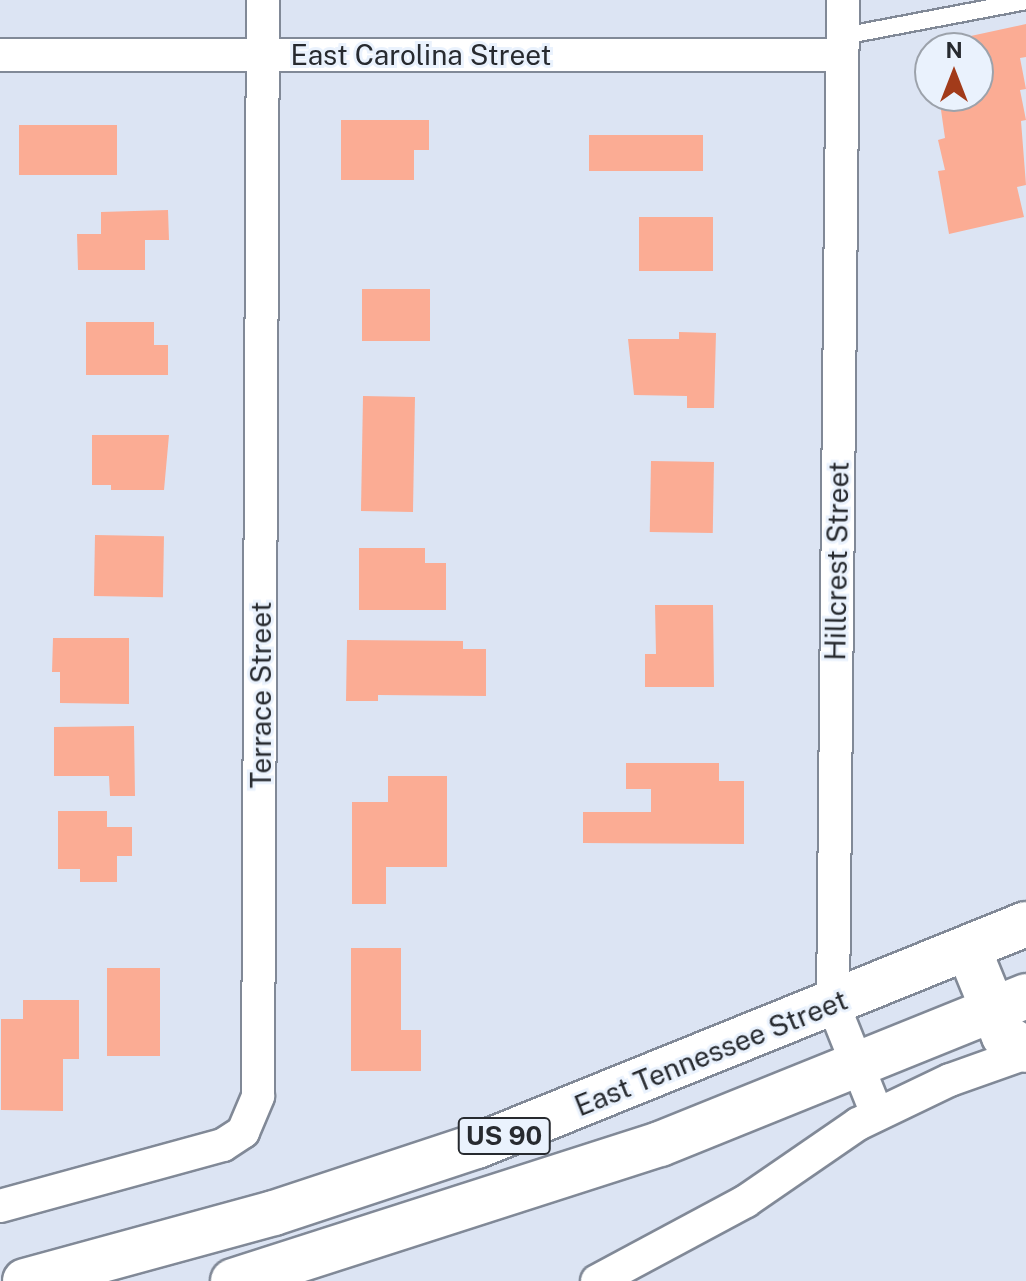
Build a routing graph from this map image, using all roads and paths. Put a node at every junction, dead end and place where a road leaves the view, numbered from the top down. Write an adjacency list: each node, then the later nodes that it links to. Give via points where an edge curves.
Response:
1 (263, 0): 5 (street, Terrace Street)
2 (843, 0): 4 (street, Hillcrest Street)
3 (1026, 1): 4 (lane)
4 (842, 45): 5 (street, East Carolina Street); 10 (street, Hillcrest Street)
5 (262, 54): 6 (street, East Carolina Street); 14 (street, Terrace Street, via 258,1096 243,1132 223,1145)
6 (0, 55)
7 (1026, 924): 8 (main road, East Tennessee Street / US 90)
8 (968, 948): 9 (main road); 10 (main road, East Tennessee Street / US 90)
9 (1010, 1003): 11 (main road, via 1009,1043); 12 (main road, US 90)
10 (833, 1004): 12 (street, Hillcrest Street); 15 (main road, East Tennessee Street / US 90, via 562,1114 406,1170 224,1228)
11 (1026, 1052): 13 (street)
12 (858, 1065): 13 (street, Hillcrest Street); 16 (main road, US 90, via 601,1165)
13 (877, 1114): 17 (street, via 746,1201)
14 (0, 1206)
15 (25, 1281)
16 (233, 1281)
17 (597, 1281)

